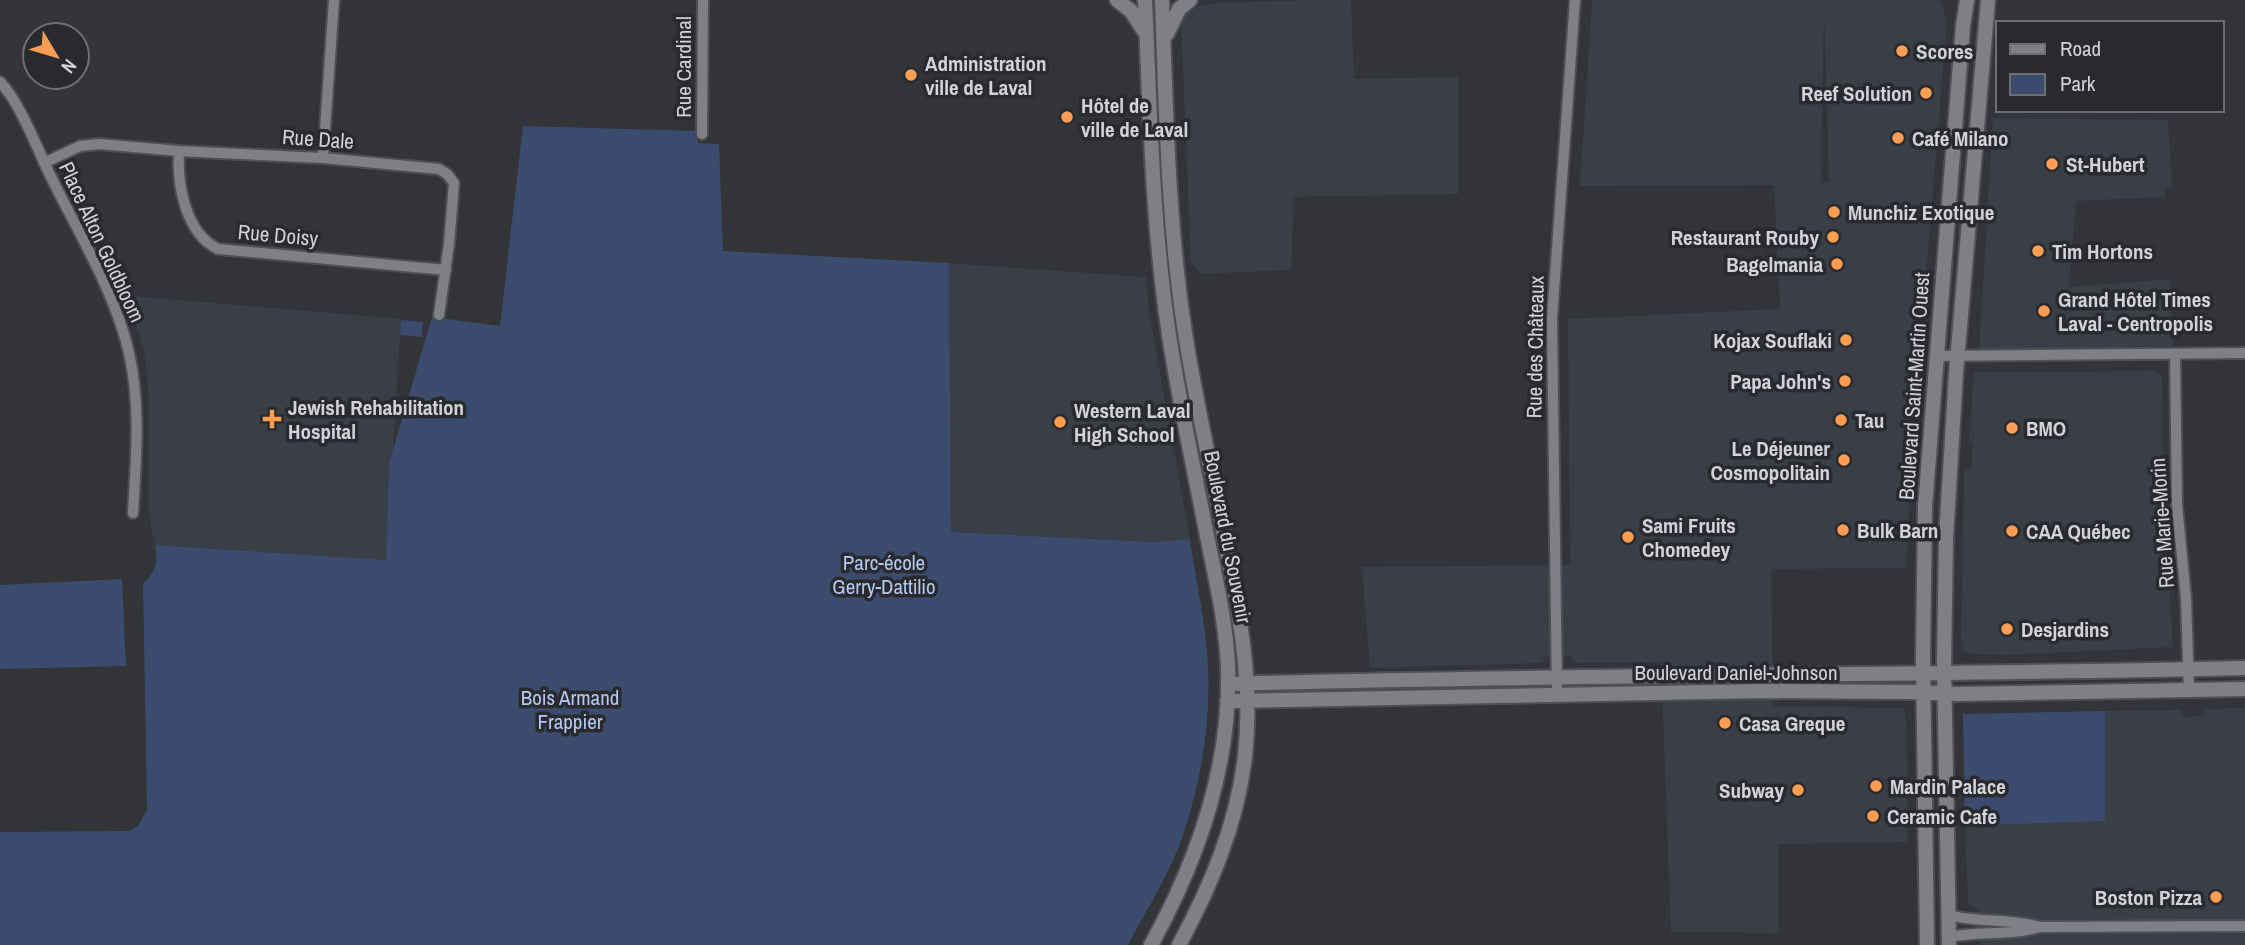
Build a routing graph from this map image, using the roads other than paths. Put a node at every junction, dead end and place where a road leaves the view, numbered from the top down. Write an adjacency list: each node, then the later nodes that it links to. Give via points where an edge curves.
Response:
1 (334, 0): 18 (street)
2 (703, 0): 16 (street, Rue Cardinal)
3 (1117, 0): 13 (street, via 1131,11)
4 (1145, 0): 13 (street, Boulevard du Souvenir)
5 (1162, 0): 14 (street, Boulevard du Souvenir)
6 (1190, 0): 14 (street, via 1177,12)
7 (1575, 0): 31 (street, Rue des Châteaux, via 1552,318)
8 (1955, 0): 12 (street)
9 (1967, 0): 12 (street, Boulevard Saint-Martin Ouest)
10 (1997, 0): 11 (street)
11 (1987, 7): 25 (street, Boulevard Saint-Martin Ouest)
12 (1963, 26): 24 (street, Boulevard Saint-Martin Ouest)
13 (1146, 35): 32 (street, Boulevard du Souvenir, via 1157,247 1175,369 1222,611)
14 (1164, 42): 33 (street, Boulevard du Souvenir, via 1178,285 1237,600)
15 (0, 82): 19 (street, Place Alton Goldbloom)
16 (702, 134)
17 (179, 151): 18 (street, Rue Dale); 19 (street, Rue Dale, via 93,144); 20 (street, Rue Doisy, via 178,174 187,210 207,244 218,249)
18 (323, 158): 20 (street, Rue Dale, via 430,167 447,174 454,183)
19 (44, 163): 26 (street, Place Alton Goldbloom, via 127,345 136,406)
20 (446, 270): 21 (street, Rue Dale)
21 (439, 315)
22 (2245, 353): 23 (street)
23 (2175, 354): 25 (street); 28 (street, Rue Marie-Morin)
24 (1937, 356): 25 (street); 29 (street, Boulevard Saint-Martin Ouest, via 1925,507)
25 (1957, 356): 30 (street, Boulevard Saint-Martin Ouest, via 1946,526)
26 (133, 513)
27 (2245, 668): 28 (street, Boulevard Daniel-Johnson)
28 (2188, 670): 30 (street, Boulevard Daniel-Johnson); 35 (street, Rue Marie-Morin)
29 (1923, 674): 30 (street, Boulevard Daniel-Johnson); 31 (street, Boulevard Daniel-Johnson); 36 (street, Boulevard Saint-Martin Ouest)
30 (1944, 674): 37 (street, Boulevard Saint-Martin Ouest)
31 (1557, 678): 33 (street, Boulevard Daniel-Johnson); 38 (street, Rue des Châteaux)
32 (1228, 684): 33 (street, Boulevard Daniel-Johnson); 39 (street, Boulevard du Souvenir)
33 (1246, 684): 40 (street, Boulevard du Souvenir)
34 (2245, 689): 35 (street, Boulevard Daniel-Johnson)
35 (2189, 690): 37 (street, Boulevard Daniel-Johnson)
36 (1924, 692): 37 (street, Boulevard Daniel-Johnson); 38 (street, Boulevard Daniel-Johnson); 47 (street, Boulevard Saint-Martin Ouest)
37 (1945, 694): 41 (street, Boulevard Saint-Martin Ouest)
38 (1557, 695): 40 (street, Boulevard Daniel-Johnson)
39 (1227, 701): 40 (street, Boulevard Daniel-Johnson); 45 (street, Boulevard du Souvenir, via 1206,822 1183,884)
40 (1247, 701): 46 (street, Boulevard du Souvenir, via 1245,755 1230,827 1211,880)
41 (1948, 915): 43 (street); 44 (street, Boulevard Saint-Martin Ouest)
42 (2245, 926): 43 (street)
43 (2040, 927): 44 (street, via 2020,933 1972,933)
44 (1949, 941)
45 (1151, 945)
46 (1179, 945)
47 (1927, 945)

